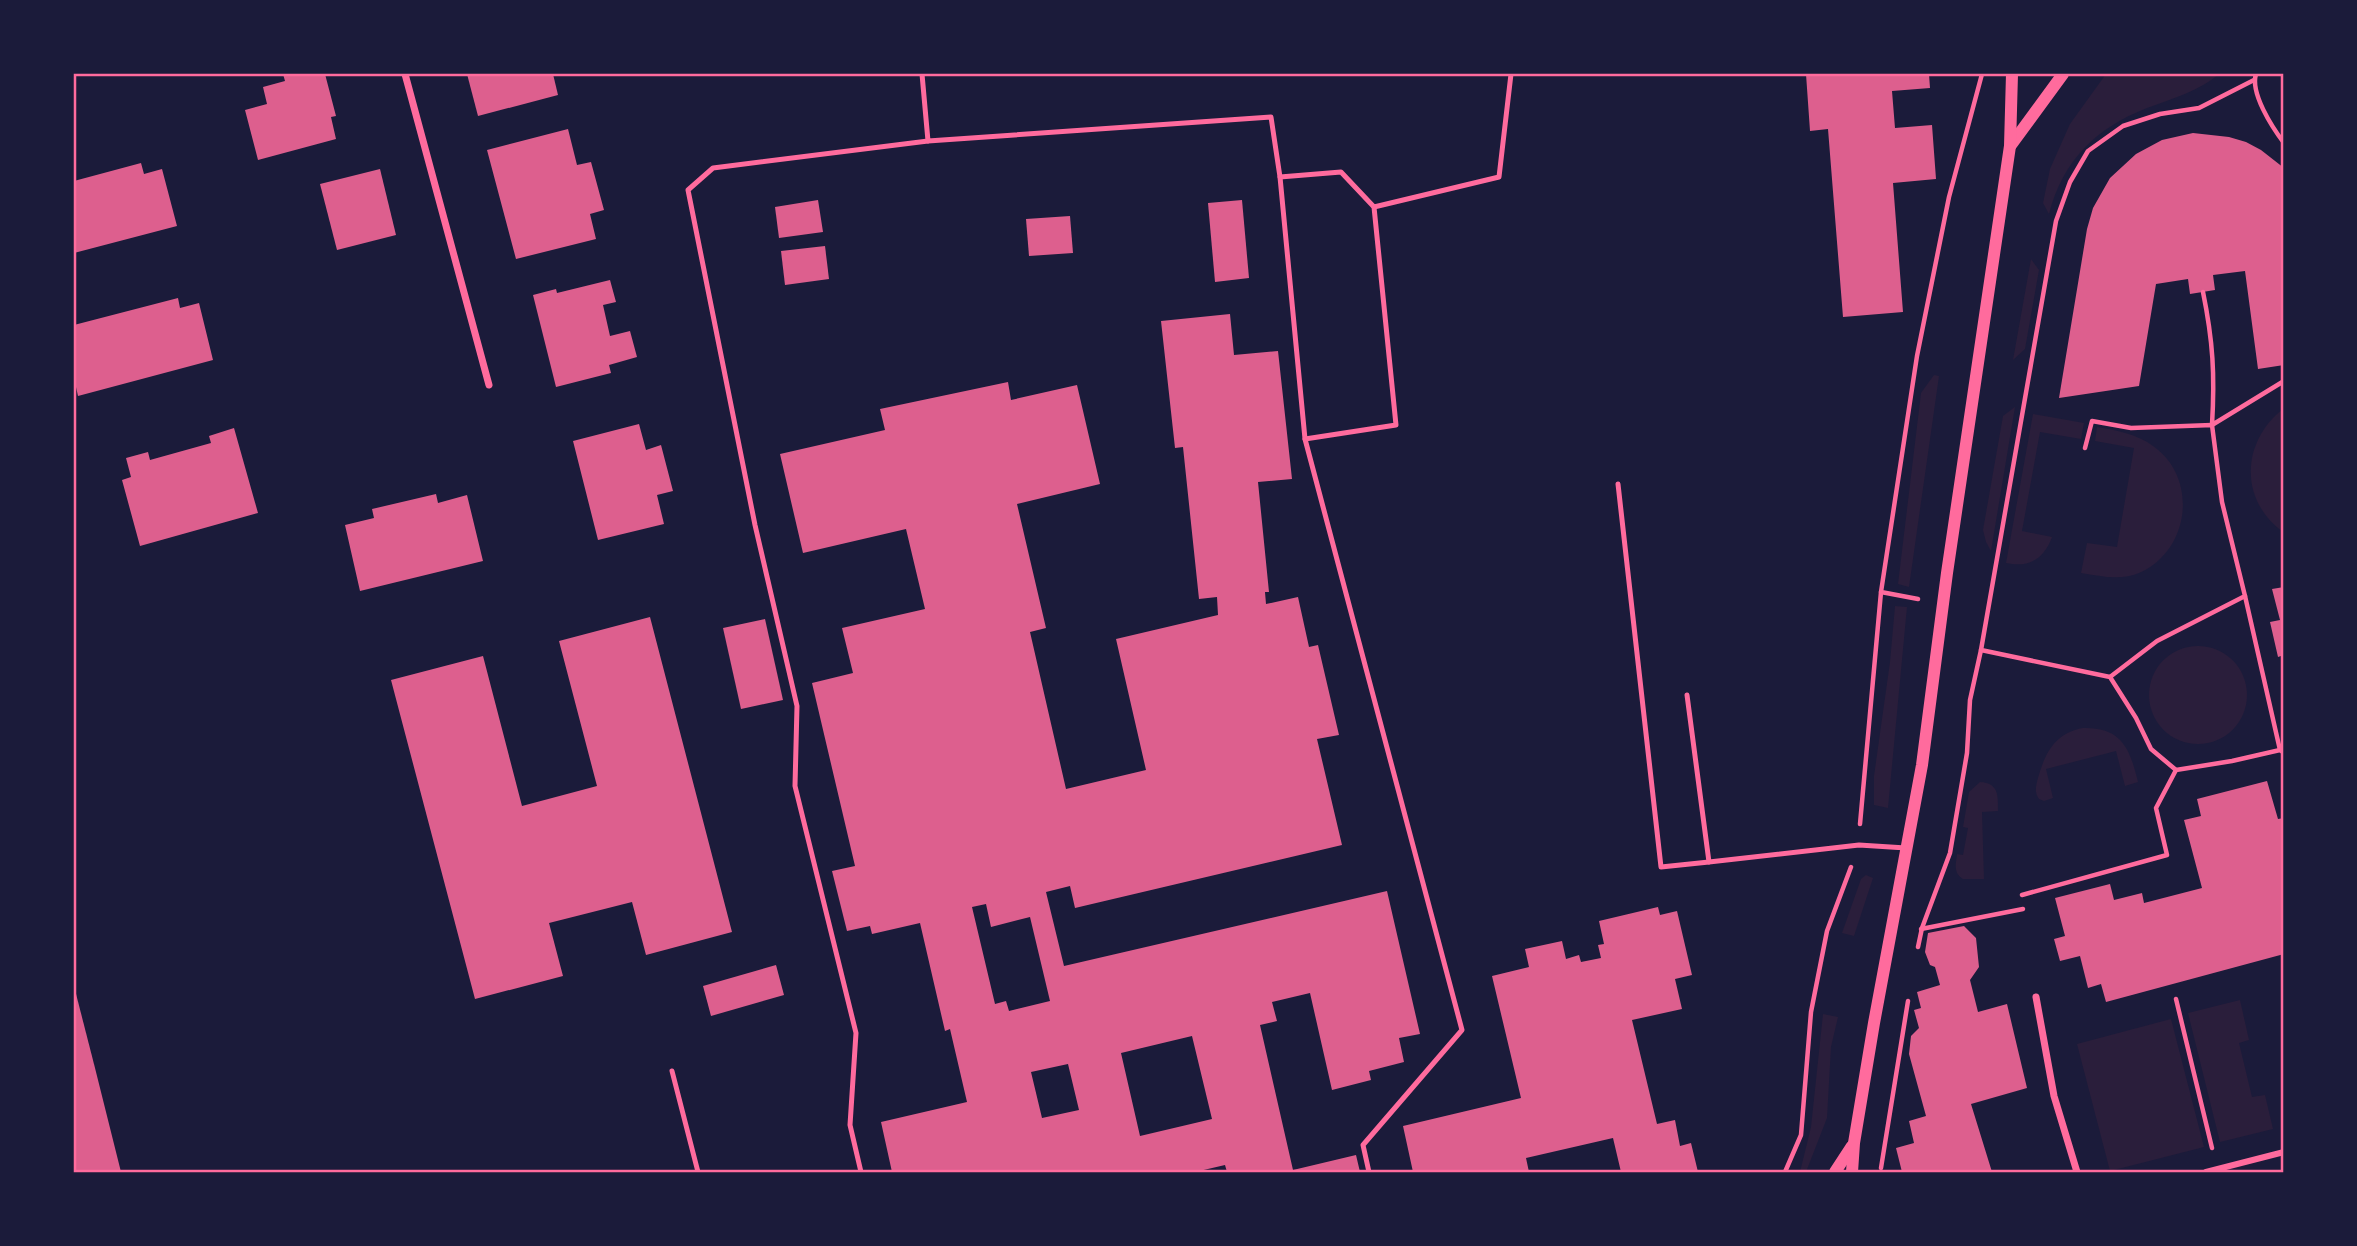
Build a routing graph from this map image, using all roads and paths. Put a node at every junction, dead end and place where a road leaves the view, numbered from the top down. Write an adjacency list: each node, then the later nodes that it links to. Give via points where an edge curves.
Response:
1 (405, 74): 16 (street)
2 (922, 74): 9 (lane)
3 (1511, 74): 13 (lane, via 1499,177)
4 (1982, 74): 22 (path, via 1949,197 1917,356)
5 (2012, 74): 11 (street)
6 (2063, 74): 11 (street)
7 (2256, 74): 8 (path)
8 (2254, 80): 10 (path, via 2266,118); 24 (path, via 2199,108 2123,126 2088,151 2070,182 2056,220)
9 (928, 141): 12 (lane, via 1271,117); 45 (lane, via 713,168 688,190 797,706 795,786 856,1033 850,1125)
10 (2284, 143)
11 (2010, 146): 21 (street)
12 (1280, 177): 13 (lane, via 1341,172); 18 (lane)
13 (1374, 207): 18 (lane, via 1396,425)
14 (2203, 292): 17 (path, via 2215,374)
15 (2284, 381): 17 (path)
16 (489, 386)
17 (2212, 425): 19 (path, via 2131,428 2092,421); 23 (path, via 2222,502)
18 (1305, 439): 46 (lane, via 1462,1030 1363,1145)
19 (2085, 448)
20 (1618, 484): 31 (lane, via 1661,867)
21 (1947, 573): 22 (path, via 1917,599); 30 (street, via 1922,765)
22 (1881, 592): 29 (path)
23 (2245, 596): 25 (path, via 2157,641); 27 (path)
24 (1981, 650): 25 (path); 34 (path, via 1950,853)
25 (2110, 677): 28 (path, via 2151,749)
26 (1687, 695): 31 (lane)
27 (2282, 752): 28 (path)
28 (2176, 770): 32 (path, via 2156,808 2167,855)
29 (1859, 845): 30 (lane); 31 (lane); 47 (path, via 1827,931 1811,1012 1801,1135)
30 (1906, 848): 35 (street)
31 (1709, 862)
32 (2022, 895)
33 (2023, 909): 34 (path)
34 (1922, 928): 35 (path); 36 (path)
35 (1890, 935): 41 (street)
36 (1917, 949)
37 (2036, 997): 51 (street, via 2054,1096)
38 (1908, 998): 50 (path)
39 (2176, 999): 43 (path)
40 (672, 1071): 44 (lane)
41 (1854, 1143): 48 (street); 49 (street)
42 (2284, 1152): 43 (street)
43 (2217, 1170): 52 (street)
44 (698, 1172)
45 (861, 1172)
46 (1369, 1172)
47 (1785, 1172)
48 (1836, 1172)
49 (1852, 1172)
50 (1880, 1172)
51 (2077, 1172)
52 (2206, 1172)

